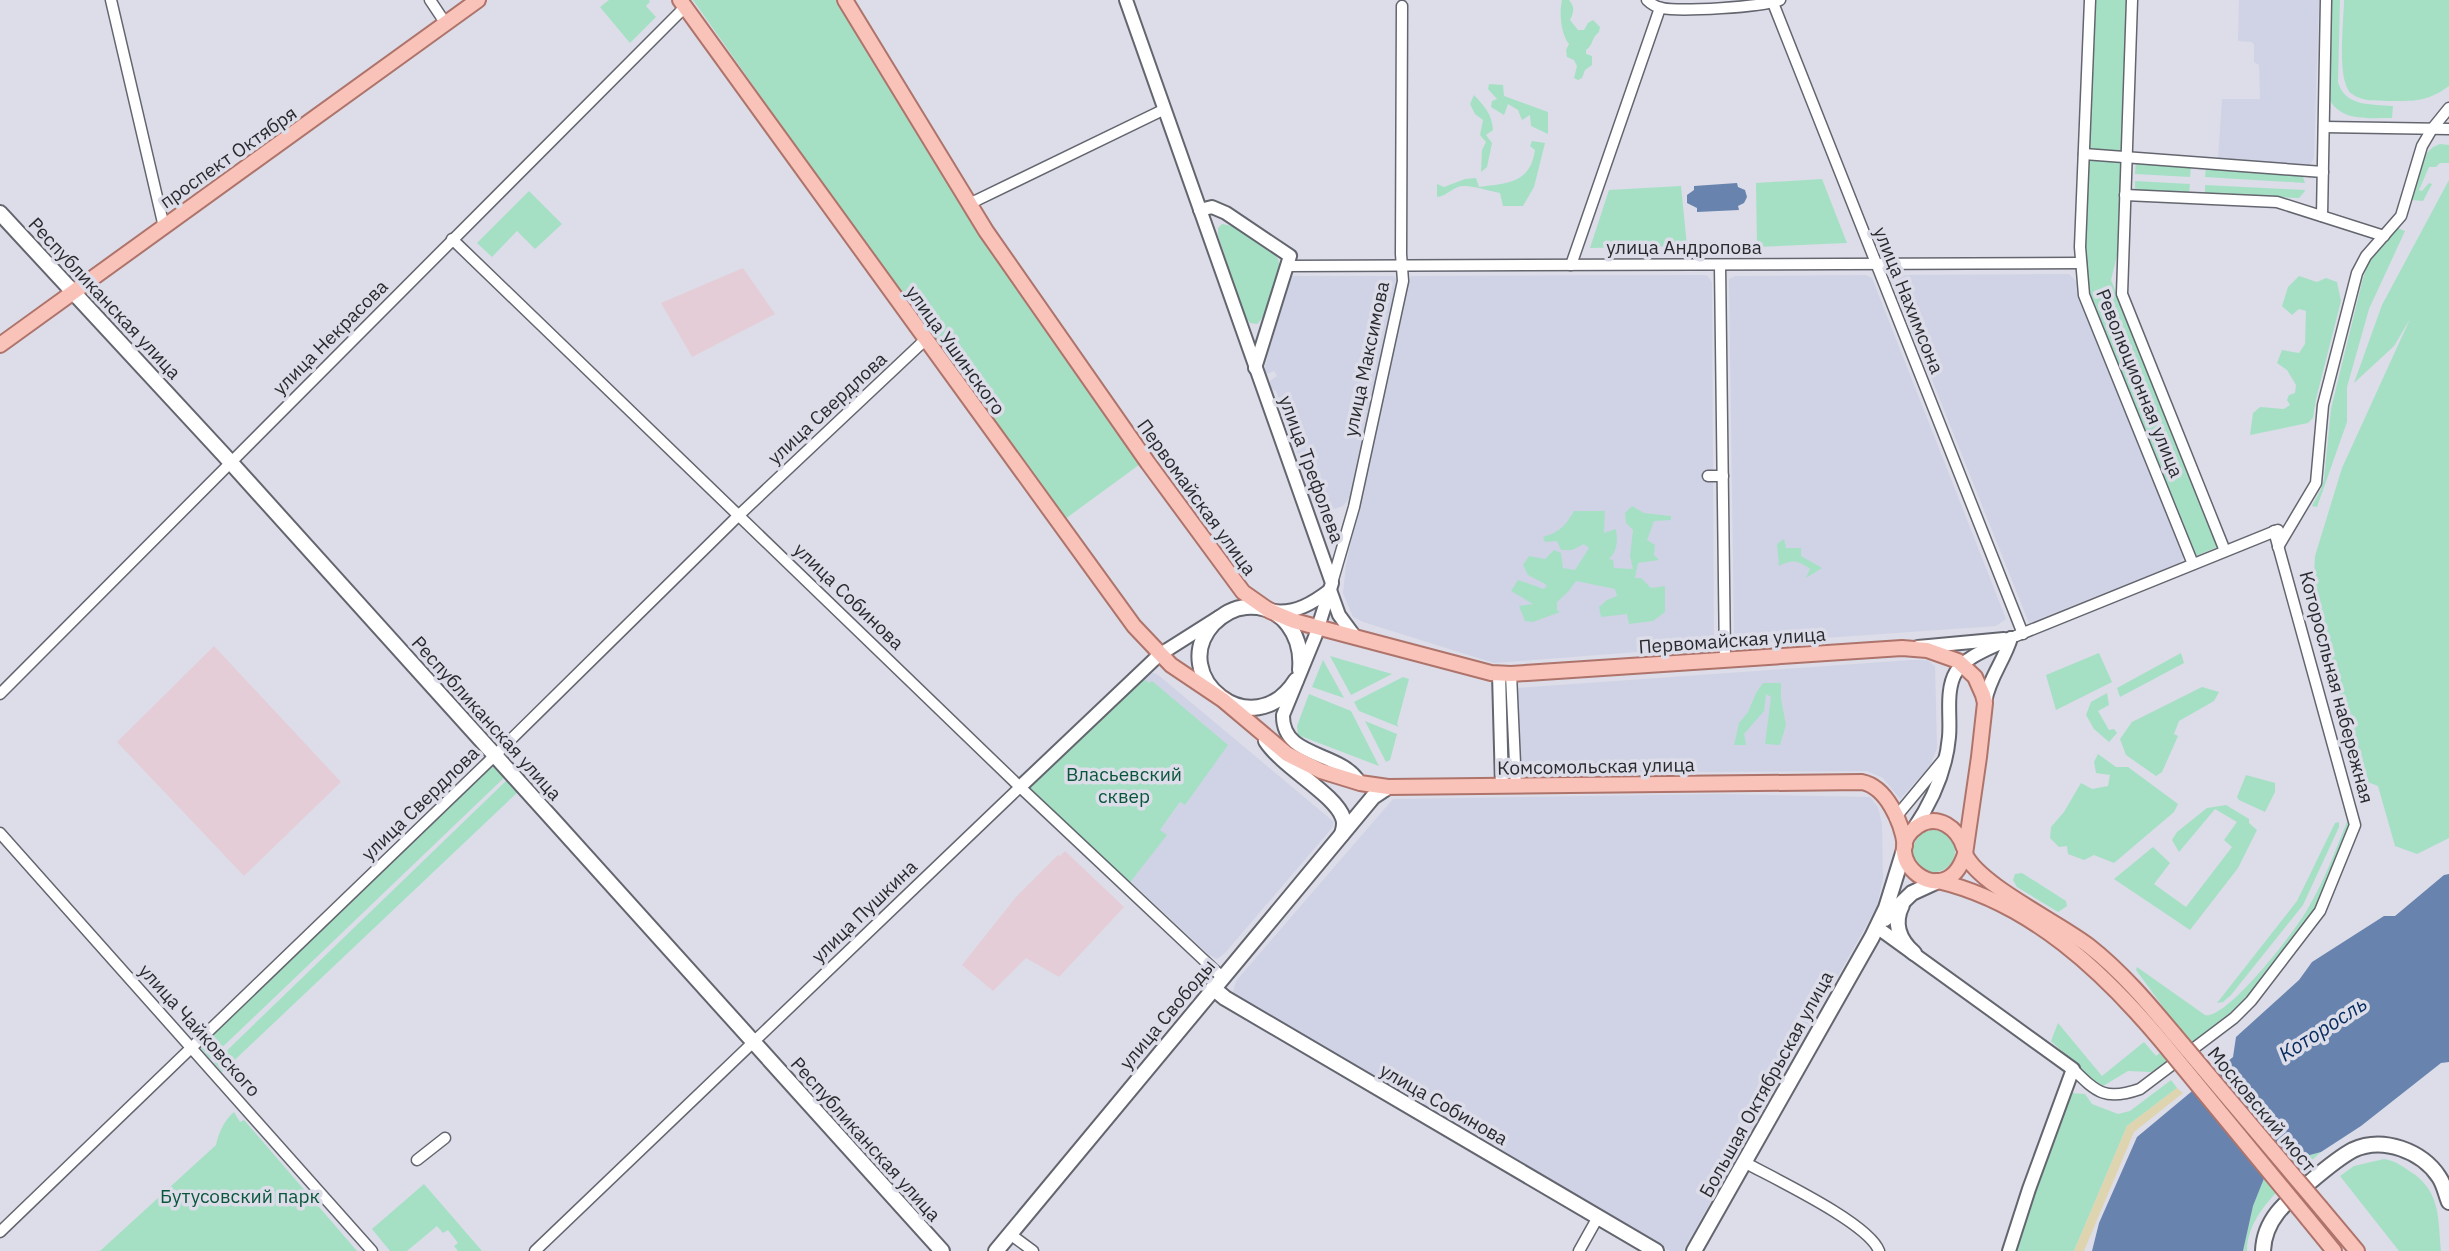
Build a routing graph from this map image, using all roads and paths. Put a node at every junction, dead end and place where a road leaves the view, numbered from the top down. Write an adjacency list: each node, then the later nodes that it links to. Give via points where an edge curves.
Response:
1 (111, 0): 28 (street)
2 (430, 0): 14 (street)
3 (478, 0): 14 (main road, проспект Октября)
4 (845, 0): 24 (main road, Первомайская улица)
5 (1126, 0): 16 (street, улица Трефолева)
6 (1647, 0): 13 (street)
7 (2091, 0): 20 (street, Революционная улица)
8 (2132, 0): 21 (street, Революционная улица)
9 (2326, 0): 17 (street)
10 (1776, 2): 13 (street); 33 (street, улица Нахимсона)
11 (683, 3): 30 (street, улица Некрасова); 40 (main road, улица Ушинского)
12 (1402, 6): 36 (street, улица Максимова)
13 (1660, 8): 34 (street)
14 (446, 24): 28 (main road, проспект Октября)
15 (2449, 108): 18 (street)
16 (1165, 109): 24 (street); 25 (street, улица Трефолева)
17 (2324, 127): 18 (street); 22 (street)
18 (2432, 129): 19 (street); 29 (street, via 2420,153 2403,213)
19 (2449, 129)
20 (2084, 155): 21 (street); 32 (street, Революционная улица)
21 (2126, 156): 22 (street); 23 (street, Революционная улица)
22 (2323, 172): 27 (street)
23 (2125, 195): 27 (street, via 2274,201); 50 (street, Революционная улица, via 2122,294)
24 (969, 204): 53 (main road, Первомайская улица, via 1063,345 1225,570 1243,592)
25 (1200, 210): 31 (street, via 1212,207 1226,213); 39 (street, улица Трефолева)
26 (0, 213): 37 (main road, Республиканская улица)
27 (2322, 216): 29 (street)
28 (164, 227): 37 (main road, проспект Октября)
29 (2384, 236): 47 (street, via 2357,273 2323,405 2316,481)
30 (452, 239): 43 (street, улица Некрасова); 46 (street, улица Собинова)
31 (1288, 261): 36 (street, улица Андропова, via 1304,266); 38 (street)
32 (2081, 263): 33 (street, улица Андропова); 51 (street, Революционная улица, via 2085,298)
33 (1876, 264): 35 (street, улица Андропова); 56 (street, улица Нахимсона, via 2013,610)
34 (1570, 265): 35 (street, улица Андропова); 36 (street, улица Андропова)
35 (1720, 265): 45 (street)
36 (1402, 266): 52 (street, улица Максимова, via 1403,281 1354,507)
37 (73, 293): 41 (main road, проспект Октября); 43 (main road, Республиканская улица)
38 (1270, 320): 39 (street, via 1254,332); 42 (street)
39 (1239, 322): 42 (street, улица Трефолева)
40 (925, 340): 46 (street, улица Свердлова); 59 (main road, улица Ушинского)
41 (0, 345)
42 (1255, 368): 52 (street, улица Трефолева)
43 (230, 462): 64 (street, улица Некрасова); 68 (main road, Республиканская улица)
44 (1708, 476): 45 (street)
45 (1723, 476): 60 (street)
46 (738, 516): 68 (street, улица Свердлова); 72 (street, улица Собинова)
47 (2291, 524): 48 (street, Первомайская улица); 49 (street)
48 (2274, 531): 49 (street, Которосльная набережная); 50 (street, Первомайская улица)
49 (2278, 547): 90 (street, Которосльная набережная, via 2355,825 2320,911 2234,1018 2140,1089 2126,1094 2101,1093)
50 (2225, 551): 51 (street, Первомайская улица)
51 (2193, 564): 56 (street, Первомайская улица)
52 (1331, 586): 53 (street, via 1300,608); 55 (street, улица Максимова); 57 (street, улица Трефолева, via 1339,615)
53 (1270, 611): 54 (main road, via 1250,607); 55 (main road, Первомайская улица); 63 (main road, via 1286,621 1296,635 1301,652)
54 (1229, 612): 59 (street, улица Пушкина); 65 (main road, via 1210,627 1200,660 1207,683)
55 (1318, 628): 57 (main road, Первомайская улица); 63 (street, улица Максимова)
56 (2017, 636): 58 (street, Первомайская улица); 61 (street); 66 (street, via 1990,681)
57 (1356, 638): 62 (main road, Первомайская улица)
58 (1902, 648): 60 (main road, Первомайская улица); 61 (main road, Первомайская улица, via 1937,652)
59 (1159, 655): 65 (main road, улица Ушинского); 72 (street, улица Пушкина)
60 (1725, 659): 62 (main road, Первомайская улица)
61 (1963, 664): 66 (main road, via 1979,684); 69 (street, via 1952,681)
62 (1505, 674): 71 (street)
63 (1298, 675): 65 (main road, via 1283,696 1265,706 1244,708); 70 (street, улица Максимова, via 1283,715 1285,732 1297,745 1343,764)
64 (0, 694)
65 (1223, 700): 67 (main road, Комсомольская улица)
66 (1985, 704): 80 (main road)
67 (1262, 735): 70 (main road, Комсомольская улица, via 1321,771); 78 (main road, Комсомольская улица, via 1281,759 1340,810 1345,822)
68 (495, 755): 88 (main road, Республиканская улица); 89 (street, улица Свердлова)
69 (1947, 756): 74 (street); 76 (street, via 1934,794)
70 (1360, 783): 73 (main road, Комсомольская улица); 75 (main road)
71 (1509, 786): 73 (main road, Комсомольская улица); 74 (main road, Комсомольская улица, via 1862,782 1881,792)
72 (1020, 787): 86 (street, улица Собинова); 88 (street, улица Пушкина)
73 (1388, 788): 75 (main road, улица Свободы, via 1373,797)
74 (1895, 818): 79 (main road, Комсомольская улица)
75 (1355, 819): 78 (main road, улица Свободы)
76 (1912, 831): 79 (main road); 80 (main road, via 1928,822 1941,822 1955,830)
77 (0, 833): 89 (street, улица Чайковского)
78 (1342, 835): 86 (main road, улица Свободы)
79 (1905, 848): 81 (main road, via 1912,871 1923,879); 83 (main road, Большая Октябрьская улица)
80 (1965, 851): 81 (main road, via 1955,872); 87 (main road, via 1972,865 1992,883 2098,954 2138,992)
81 (1938, 881): 82 (main road, Большая Октябрьская улица); 87 (main road, via 1995,900 2054,937)
82 (1912, 893): 83 (main road, Большая Октябрьская улица); 85 (main road, via 1900,909 1897,925 1902,941)
83 (1880, 923): 84 (main road); 93 (main road, Большая Октябрьская улица)
84 (1893, 938): 85 (street)
85 (1914, 953): 90 (street)
86 (1218, 983): 95 (main road, улица Собинова, via 1225,998); 97 (main road, улица Свободы)
87 (2169, 1039): 109 (main road, Московский мост, bridge); 110 (main road, Московский мост, bridge)
88 (754, 1044): 99 (street, улица Пушкина); 100 (main road, Республиканская улица)
89 (192, 1046): 96 (street, улица Свердлова); 98 (street, улица Чайковского)
90 (2073, 1069): 107 (street)
91 (445, 1138): 92 (street)
92 (417, 1160)
93 (1744, 1162): 105 (main road, Большая Октябрьская улица); 106 (street, via 1845,1218 1870,1237)
94 (2449, 1202): 108 (main road, via 2440,1178 2419,1157 2397,1147 2354,1150 2279,1209)
95 (1598, 1217): 103 (street); 104 (main road, улица Собинова)
96 (0, 1232)
97 (1010, 1234): 101 (main road, улица Свободы); 102 (street)
98 (372, 1251)
99 (535, 1251)
100 (942, 1251)
101 (998, 1251)
102 (1033, 1251)
103 (1580, 1251)
104 (1656, 1251)
105 (1694, 1251)
106 (1879, 1251)
107 (2009, 1251)
108 (2263, 1251)
109 (2334, 1251)
110 (2357, 1251)

